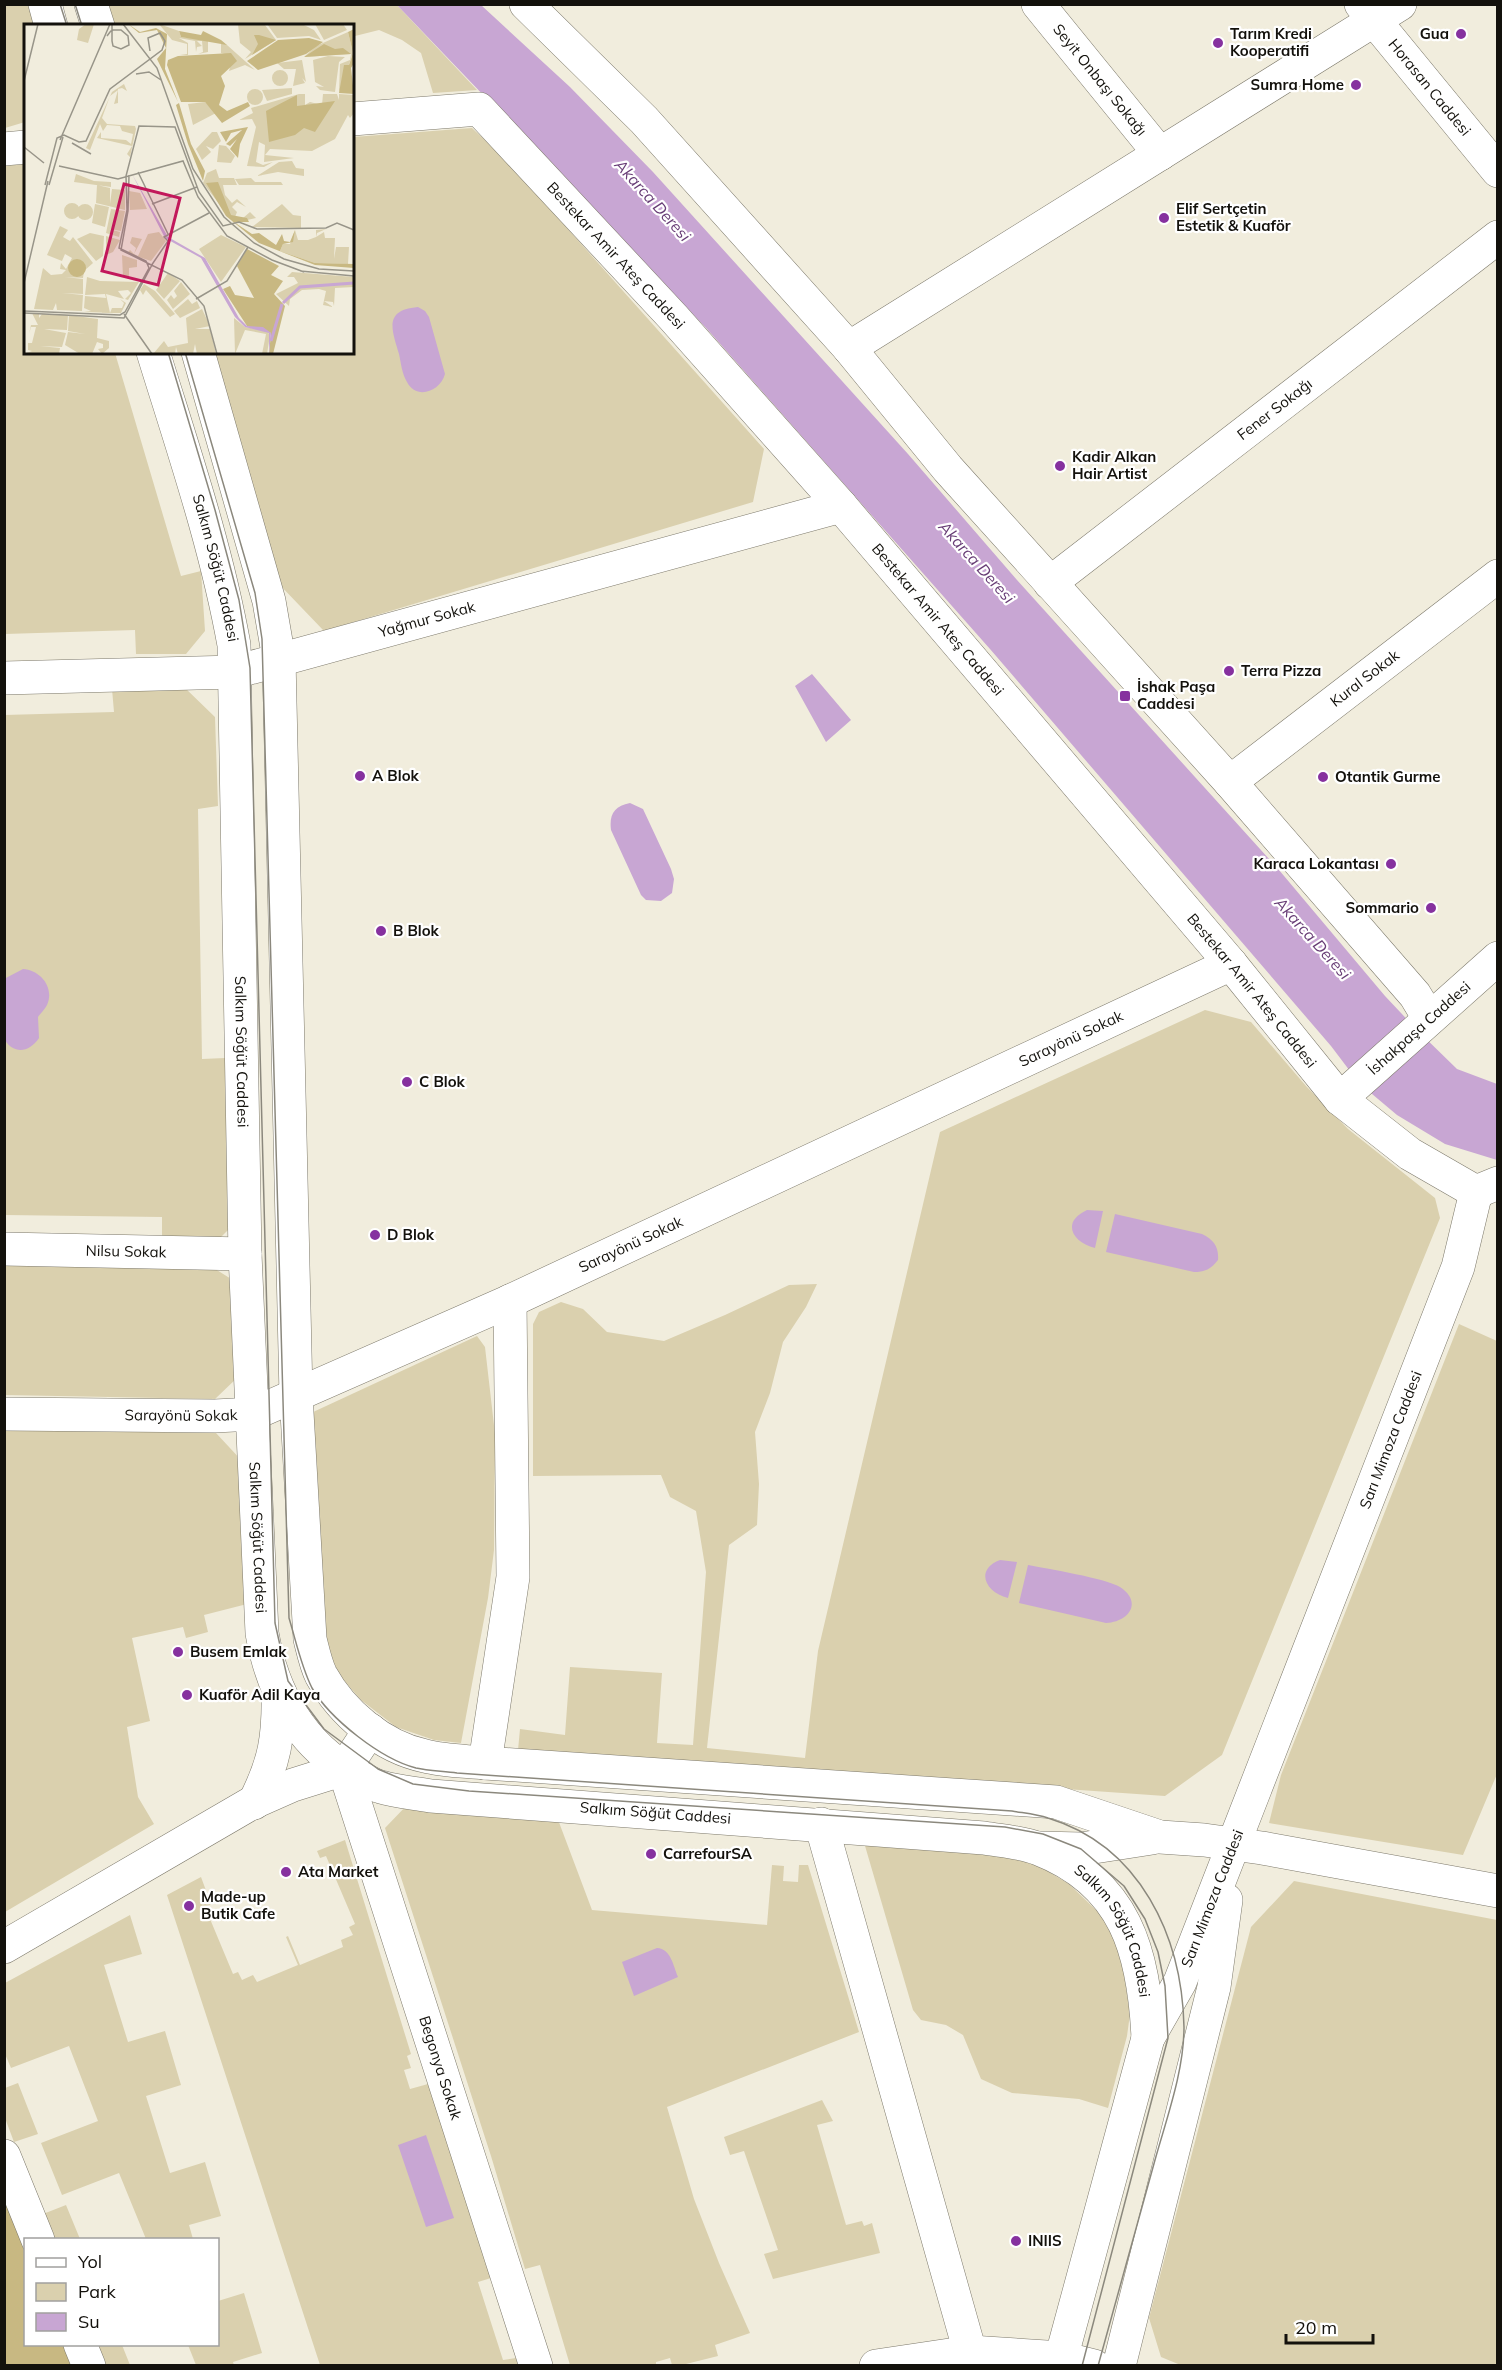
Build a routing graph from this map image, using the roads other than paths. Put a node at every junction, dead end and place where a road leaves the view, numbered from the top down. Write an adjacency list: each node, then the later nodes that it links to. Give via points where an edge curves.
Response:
1 (45, 4): 6 (main road)
2 (91, 4): 7 (main road)
3 (525, 4): 14 (main road, via 644,120)
4 (1038, 4): 11 (main road, Seyit Onbaşı Sokağı)
5 (1378, 10): 11 (main road); 12 (main road, Horasan Caddesi)
6 (50, 24)
7 (97, 24)
8 (354, 119): 17 (main road, Bestekar Amir Ateş Caddesi, via 479,109 673,317)
9 (24, 147): 10 (main road)
10 (4, 148)
11 (1160, 154): 14 (main road)
12 (1497, 171)
13 (1497, 237): 19 (main road, Fener Sokağı)
14 (849, 348): 19 (main road, via 948,469)
15 (154, 354): 21 (main road, Salkım Söğüt Caddesi, via 227,604)
16 (199, 354): 20 (main road, via 269,601)
17 (841, 506): 20 (main road, Yağmur Sokak); 25 (main road, Bestekar Amir Ateş Caddesi)
18 (1497, 576): 23 (main road, Kural Sokak)
19 (1050, 583): 23 (main road)
20 (279, 659): 21 (main road, Yağmur Sokak); 32 (main road)
21 (235, 672): 22 (main road, Yağmur Sokak); 30 (main road, Salkım Söğüt Caddesi)
22 (4, 678)
23 (1230, 782): 26 (main road, via 1415,995)
24 (1497, 958): 26 (main road, İshakpaşa Caddesi)
25 (1231, 964): 27 (main road, Bestekar Amir Ateş Caddesi); 31 (main road, Sarayönü Sokak)
26 (1423, 1024): 27 (main road, İshakpaşa Caddesi)
27 (1349, 1091): 28 (main road, Bestekar Amir Ateş Caddesi, via 1410,1154)
28 (1487, 1188): 41 (main road, Sarı Mimoza Caddesi)
29 (4, 1249): 30 (main road, Nilsu Sokak)
30 (245, 1254): 34 (main road, Salkım Söğüt Caddesi)
31 (510, 1301): 32 (main road, Sarayönü Sokak); 37 (main road, via 513,1577)
32 (296, 1395): 34 (main road, Sarayönü Sokak); 36 (main road, via 310,1640 321,1674 350,1713)
33 (4, 1414): 34 (main road, Sarayönü Sokak)
34 (253, 1414): 35 (main road, Salkım Söğüt Caddesi, via 262,1633)
35 (278, 1691): 38 (main road, Salkım Söğüt Caddesi, via 310,1741); 39 (main road, via 275,1751)
36 (370, 1730): 37 (main road, via 405,1751); 38 (main road)
37 (485, 1763): 42 (main road, via 1056,1802)
38 (344, 1768): 39 (main road); 40 (main road, Salkım Söğüt Caddesi, via 379,1787 431,1796); 53 (main road, Begonya Sokak)
39 (254, 1803): 45 (main road)
40 (820, 1824): 43 (main road, Salkım Söğüt Caddesi, via 984,1838); 50 (main road)
41 (1239, 1832): 42 (main road); 44 (main road); 46 (main road, Sarı Mimoza Caddesi, via 1180,1982); 56 (main road, Sarı Mimoza Caddesi, via 1214,1987)
42 (1160, 1837): 43 (main road, via 1081,1849)
43 (1038, 1848): 46 (main road, Salkım Söğüt Caddesi, via 1083,1873 1113,1902 1135,1943 1147,1999)
44 (1497, 1891)
45 (4, 1947)
46 (1148, 2038): 51 (main road, Sarı Mimoza Caddesi)
47 (4, 2156): 48 (main road)
48 (37, 2238)
49 (81, 2346): 52 (main road)
50 (970, 2352): 51 (main road); 54 (main road)
51 (1060, 2362): 55 (main road)
52 (89, 2366)
53 (536, 2366)
54 (876, 2366)
55 (1094, 2366)
56 (1119, 2366)

